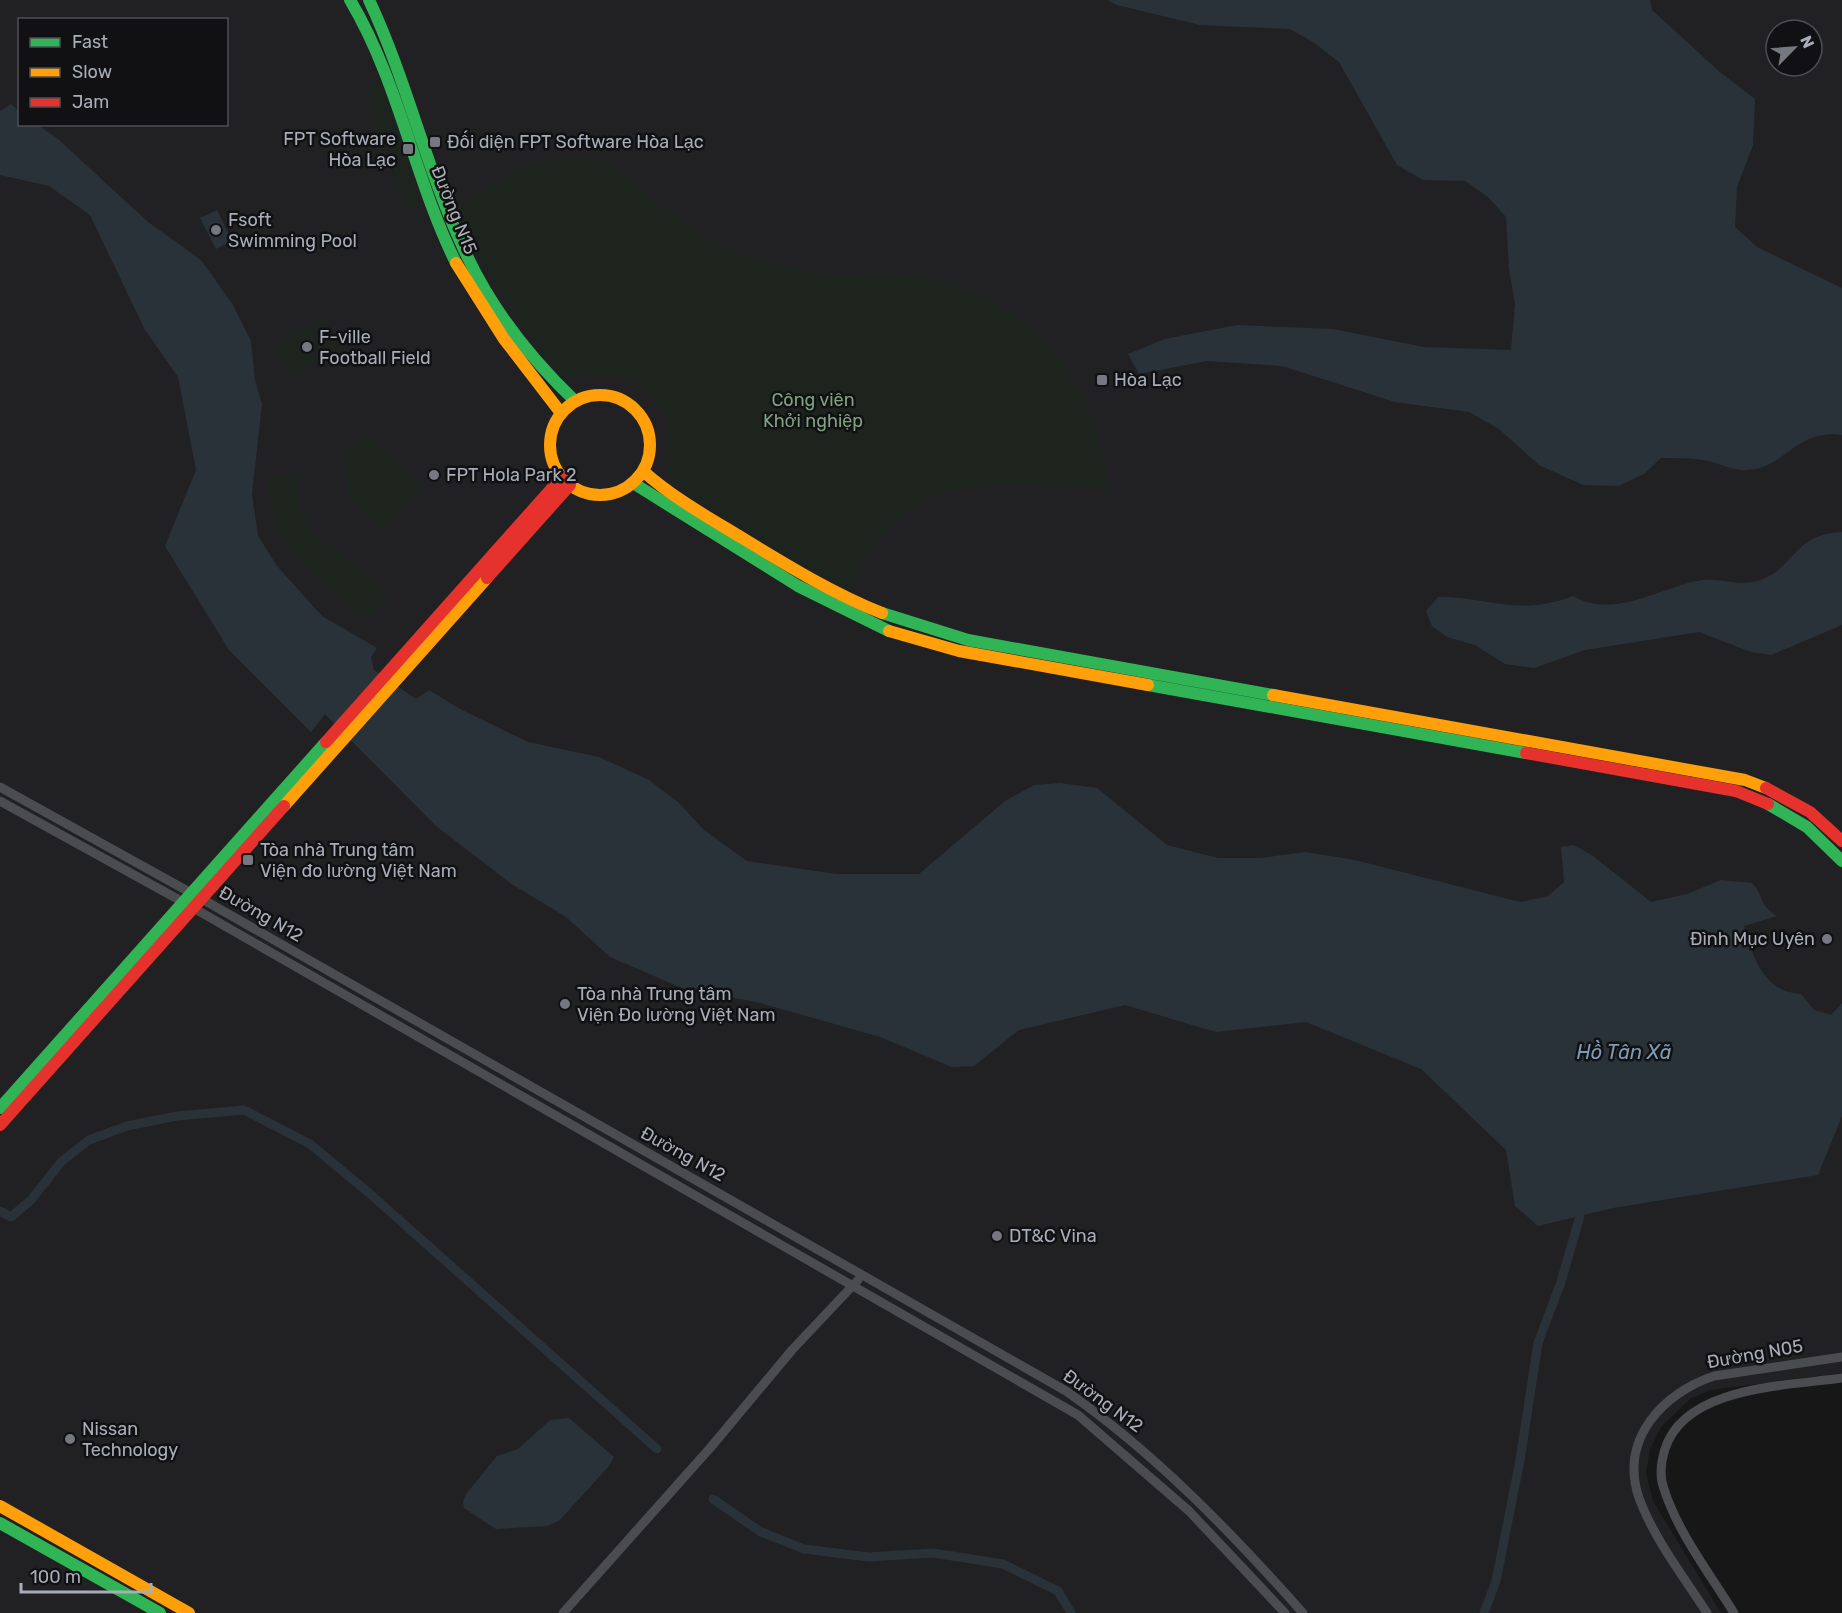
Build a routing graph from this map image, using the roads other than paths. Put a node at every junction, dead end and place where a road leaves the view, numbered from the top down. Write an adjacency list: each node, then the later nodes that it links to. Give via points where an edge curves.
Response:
1 (350, 0): 4 (street, Đường N15, via 364,21 390,82 430,206 453,259 487,318)
2 (369, 0): 3 (street, Đường N15, via 391,45 444,203 470,262 514,333)
3 (575, 401): 4 (street); 5 (street, via 603,395 620,399 634,409 645,422 650,439)
4 (561, 413): 6 (street, via 551,433 550,448 553,464)
5 (643, 471): 7 (street); 8 (street, via 673,496 837,594 888,617)
6 (566, 481): 7 (street, via 588,494 604,495); 10 (street)
7 (633, 483): 8 (street, via 798,586 891,632 959,651)
8 (1013, 655): 9 (street)
9 (1099, 670): 13 (street, via 1745,780 1798,804); 14 (street, via 1736,791 1790,814 1818,835)
10 (393, 676): 15 (street, via 342,743); 15 (street, via 332,734)
11 (0, 787): 15 (street, Đường N12)
12 (0, 801): 15 (street, Đường N12)
13 (1842, 841)
14 (1842, 861)
15 (192, 901): 16 (street); 17 (street); 18 (street, Đường N12); 19 (street, Đường N12)
16 (0, 1108)
17 (0, 1125)
18 (862, 1275): 19 (street); 28 (street, Đường N12, via 1083,1403 1135,1443 1188,1493)
19 (854, 1285): 26 (street, via 792,1350); 27 (street, Đường N12, via 1078,1414 1189,1511)
20 (1842, 1357): 29 (street, Đường N05, via 1696,1382 1669,1399 1646,1427 1636,1457 1640,1499 1647,1517)
21 (1842, 1378): 30 (street, via 1722,1398 1682,1419 1667,1443 1661,1478 1669,1504)
22 (0, 1506): 25 (street)
23 (0, 1523): 24 (street)
24 (160, 1613)
25 (189, 1613)
26 (563, 1613)
27 (1285, 1613)
28 (1303, 1613)
29 (1707, 1613)
30 (1734, 1613)

